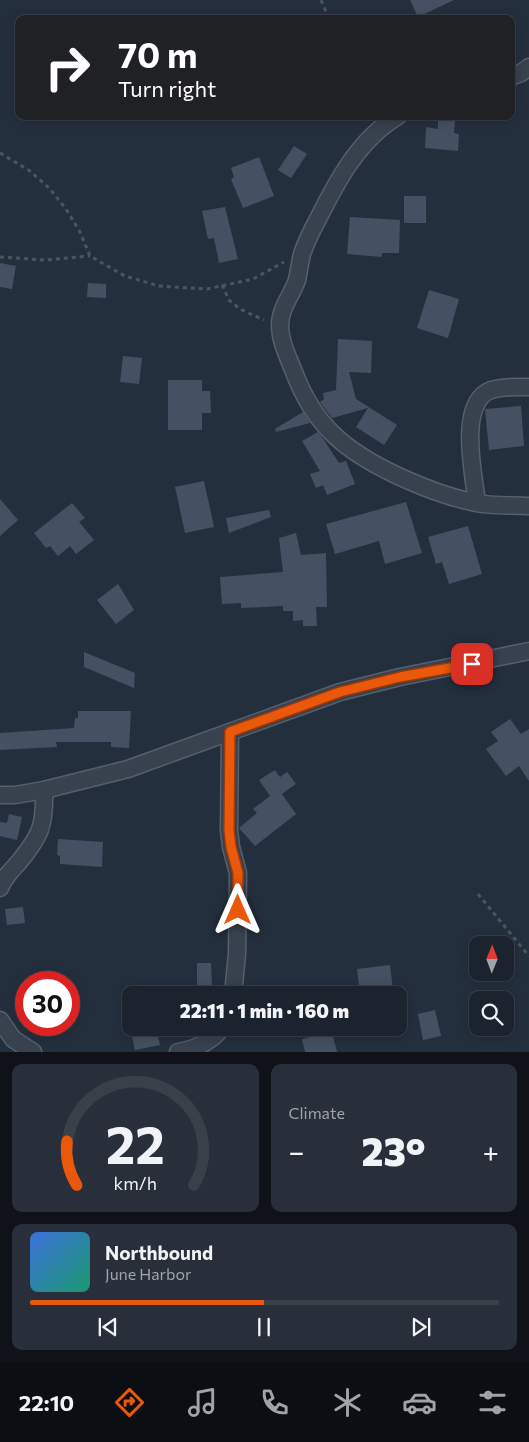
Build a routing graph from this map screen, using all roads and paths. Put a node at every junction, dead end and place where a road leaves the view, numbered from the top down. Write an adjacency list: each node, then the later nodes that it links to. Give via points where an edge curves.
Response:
1 (321, 0): 2 (path)
2 (327, 15)
3 (529, 67): 4 (street)
4 (515, 75)
5 (393, 120): 7 (street, via 348,164)
6 (0, 153): 8 (path, via 30,171 49,188 80,232)
7 (302, 252): 10 (path, via 253,279); 11 (street, via 296,281)
8 (90, 256): 9 (path, via 45,260); 10 (path, via 142,282 170,288 207,289)
9 (0, 257)
10 (222, 285): 11 (path, via 229,300 240,309)
11 (280, 324): 13 (street, via 283,343 296,378 312,409 334,436 360,456 392,472 439,492)
12 (529, 387): 13 (street, via 489,391 474,406 470,442)
13 (478, 503): 14 (street)
14 (529, 506)
15 (529, 651): 16 (street, via 340,692)
16 (230, 732): 17 (street, via 128,769); 22 (street, via 229,830 238,873)
17 (44, 790): 18 (street); 19 (street, via 45,816 36,842 3,879)
18 (0, 795)
19 (0, 888)
20 (478, 894): 21 (path)
21 (529, 956)
22 (234, 986)
23 (0, 1020): 25 (street, via 13,1039)
24 (216, 1036): 26 (street, via 205,1044)
25 (34, 1052)
26 (178, 1052)

